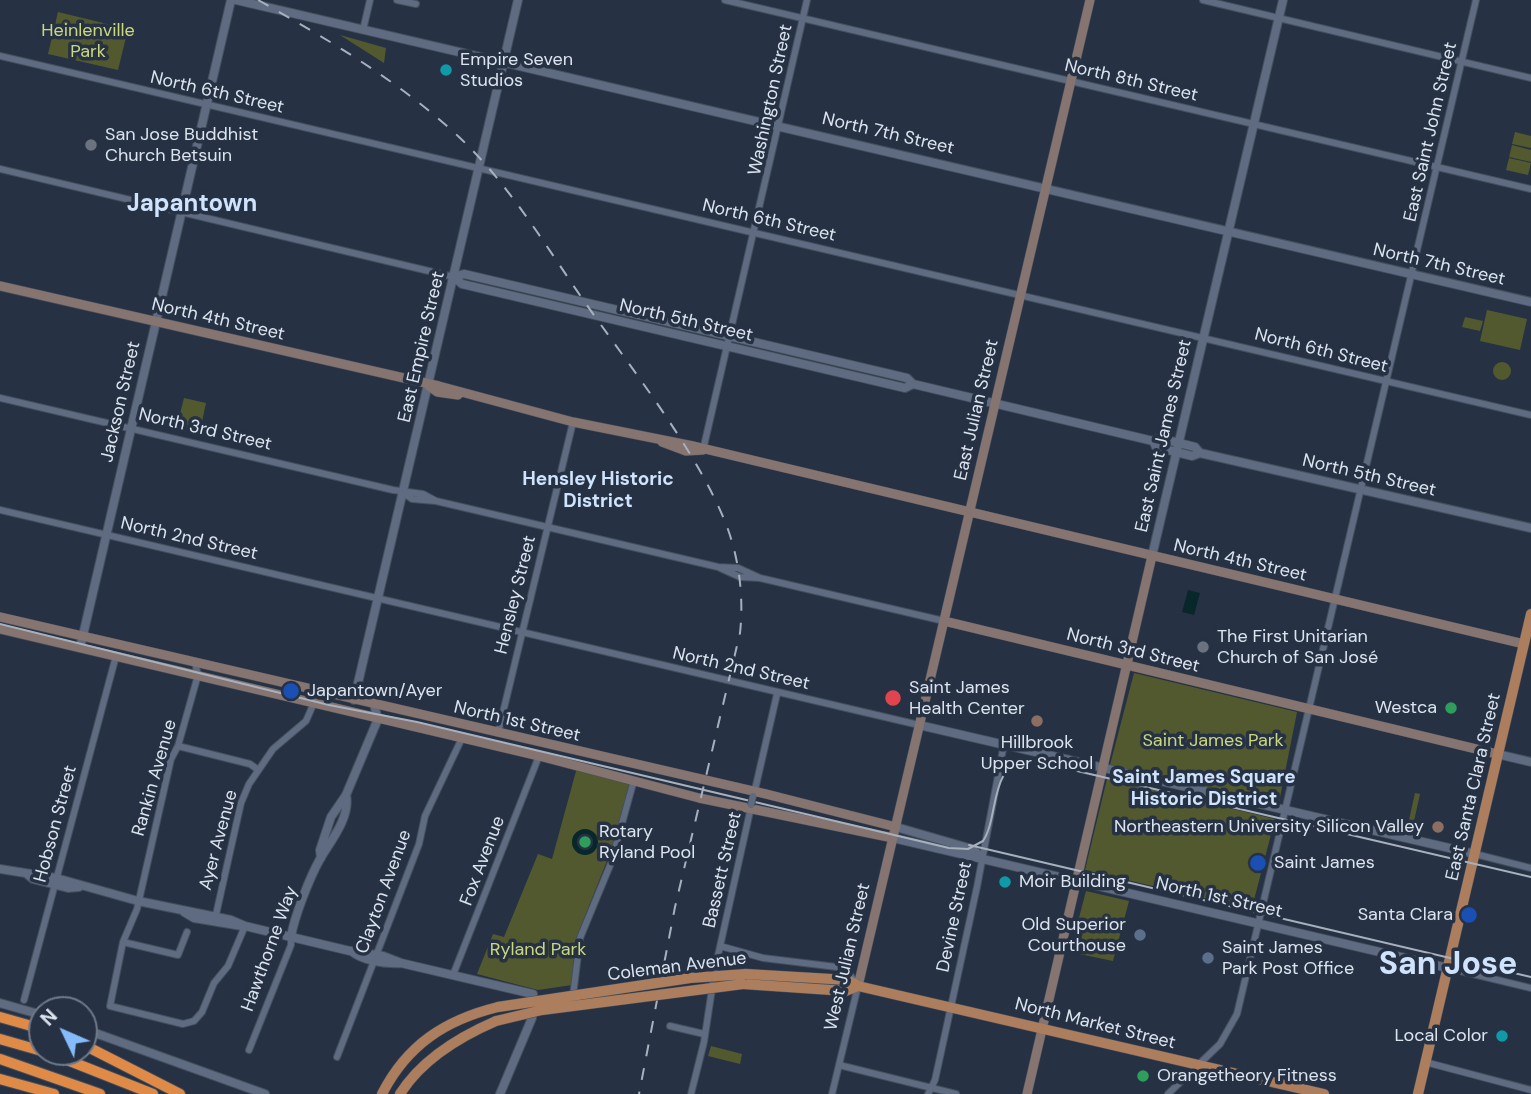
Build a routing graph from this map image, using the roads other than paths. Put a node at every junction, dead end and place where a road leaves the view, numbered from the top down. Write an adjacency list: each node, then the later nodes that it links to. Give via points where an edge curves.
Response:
1 (233, 0): 14 (street, North 7th Street); 20 (street, Jackson Street)
2 (370, 0): 14 (street)
3 (397, 0): 11 (street)
4 (519, 0): 16 (street, East Empire Street)
5 (725, 0): 12 (street, North 8th Street)
6 (807, 0): 12 (street, Washington Street)
7 (1090, 0): 19 (main road, East Julian Street)
8 (1203, 0): 13 (street)
9 (1283, 0): 13 (street, East Saint James Street)
10 (1476, 0): 17 (street, East Saint John Street)
11 (416, 4)
12 (803, 18): 19 (street, North 8th Street); 22 (street, Washington Street)
13 (1279, 18): 17 (street); 21 (street, East Saint James Street)
14 (363, 30): 16 (street, North 7th Street)
15 (0, 56): 20 (street, North 6th Street)
16 (504, 61): 22 (street, North 7th Street); 24 (street, East Empire Street)
17 (1461, 62): 18 (street); 23 (street, East Saint John Street)
18 (1531, 78)
19 (1072, 81): 21 (street, North 8th Street); 26 (main road, East Julian Street)
20 (206, 104): 24 (street, North 6th Street); 28 (street, Jackson Street)
21 (1254, 124): 23 (street, North 8th Street); 30 (street, East Saint James Street)
22 (779, 125): 26 (street, North 7th Street); 29 (street, Washington Street)
23 (1437, 167): 27 (street, North 8th Street); 31 (street, East Saint John Street)
24 (479, 168): 29 (street, North 6th Street); 32 (street, East Empire Street)
25 (0, 169): 28 (street, North 5th Street)
26 (1046, 188): 30 (street, North 7th Street); 34 (main road, East Julian Street)
27 (1531, 189)
28 (181, 213): 32 (street, North 5th Street); 36 (street, Jackson Street)
29 (756, 232): 34 (street, North 6th Street); 37 (street, Washington Street)
30 (1229, 232): 31 (street, North 7th Street); 38 (street, East Saint James Street)
31 (1411, 275): 35 (street, North 7th Street); 40 (street, East Saint John Street)
32 (454, 277): 37 (street, North 5th Street, via 464,274); 39 (street, North 5th Street, via 461,284); 42 (street, East Empire Street)
33 (0, 286): 36 (main road, North 4th Street)
34 (1020, 295): 38 (street, North 6th Street); 44 (main road, East Julian Street)
35 (1531, 302)
36 (156, 322): 42 (main road, North 4th Street); 47 (street, Jackson Street)
37 (729, 336): 39 (street, Washington Street); 41 (street, North 5th Street, via 907,378)
38 (1204, 337): 40 (street, North 6th Street); 48 (street, East Saint James Street)
39 (727, 347): 41 (street, North 5th Street, via 905,388); 49 (street, Washington Street)
40 (1386, 381): 45 (street, North 6th Street); 50 (street, East Saint John Street)
41 (913, 384): 44 (street, North 5th Street)
42 (429, 386): 46 (main road, North 4th Street); 51 (street, East Empire Street)
43 (0, 398): 47 (street, North 3rd Street)
44 (994, 403): 48 (street, North 5th Street, via 1153,441 1156,447); 53 (main road, East Julian Street)
45 (1531, 415)
46 (573, 422): 49 (main road, North 4th Street); 54 (street, Hensley Street)
47 (131, 429): 51 (street, North 3rd Street); 56 (street, Jackson Street)
48 (1178, 447): 50 (street, North 5th Street, via 1192,456 1200,453); 57 (street, East Saint James Street)
49 (704, 450): 53 (main road, North 4th Street)
50 (1360, 489): 55 (street, North 5th Street); 58 (street, East Saint John Street)
51 (403, 493): 54 (street, North 3rd Street, via 423,494); 59 (street, East Empire Street)
52 (0, 510): 56 (street, North 2nd Street)
53 (969, 513): 57 (main road, North 4th Street); 62 (main road, East Julian Street)
54 (547, 527): 62 (street, North 3rd Street, via 718,567 740,577); 64 (street, Hensley Street)
55 (1531, 528)
56 (106, 535): 59 (street, North 2nd Street); 65 (street, Jackson Street)
57 (1152, 556): 58 (main road, North 4th Street); 70 (main road, East Saint James Street)
58 (1335, 599): 66 (main road, North 4th Street); 76 (street, East Saint John Street)
59 (378, 600): 64 (street, North 2nd Street); 73 (street, East Empire Street)
60 (1531, 614): 66 (main road, East Santa Clara Street)
61 (0, 617): 65 (main road, North 1st Street)
62 (944, 621): 70 (main road, North 3rd Street); 78 (main road, East Julian Street)
63 (0, 629): 67 (main road, North 1st Street)
64 (522, 634): 72 (street, North 2nd Street); 79 (street, Hensley Street)
65 (83, 636): 67 (street, Jackson Street); 69 (main road, North 1st Street)
66 (1528, 644): 83 (main road, East Santa Clara Street)
67 (80, 648): 68 (main road, North 1st Street)
68 (116, 656): 71 (main road, North 1st Street); 99 (street, Hobson Street)
69 (195, 663): 71 (street, Rankin Avenue); 73 (main road, North 1st Street)
70 (1126, 666): 76 (main road, North 3rd Street); 87 (main road, East Saint James Street)
71 (198, 675): 74 (main road, North 1st Street); 82 (street, Rankin Avenue)
72 (777, 694): 78 (street, North 2nd Street); 89 (street, Bassett Street)
73 (354, 700): 75 (main road, North 1st Street)
74 (313, 705): 77 (main road, North 1st Street); 86 (street, Ayer Avenue, via 306,720)
75 (374, 705): 77 (street); 79 (main road, North 1st Street)
76 (1307, 708): 83 (main road, North 3rd Street); 91 (street, East Saint John Street)
77 (379, 719): 80 (main road, North 1st Street); 105 (street, Hawthorne Way, via 346,795 348,802 336,835 321,858)
78 (919, 725): 81 (street, North 2nd Street); 92 (main road, East Julian Street)
79 (497, 734): 89 (main road, North 1st Street)
80 (462, 738): 84 (main road, North 1st Street); 108 (street, Clayton Avenue, via 425,816 419,844)
81 (1004, 744): 87 (street, North 2nd Street); 95 (street, Devine Street)
82 (178, 746): 86 (street); 100 (street, Rankin Avenue, via 171,759)
83 (1497, 754): 85 (street); 94 (main road, East Santa Clara Street)
84 (539, 756): 88 (main road, North 1st Street); 110 (street, Fox Avenue)
85 (1531, 762)
86 (257, 769): 101 (street, Ayer Avenue, via 241,803)
87 (1102, 769): 91 (street, North 2nd Street); 98 (main road, East Saint James Street)
88 (634, 780): 90 (main road, North 1st Street); 114 (street, via 611,863 580,938)
89 (754, 794): 90 (street, Bassett Street, bridge); 92 (main road, North 1st Street)
90 (751, 807): 93 (main road, North 1st Street); 107 (street, Bassett Street)
91 (1283, 812): 94 (street, North 2nd Street); 102 (street, East Saint John Street)
92 (895, 827): 93 (main road, West Julian Street); 95 (street, North 1st Street, via 972,849)
93 (893, 838): 95 (street, North 1st Street); 112 (main road, West Julian Street)
94 (1475, 854): 96 (street); 109 (main road, East Santa Clara Street)
95 (982, 857): 98 (street, North 1st Street); 118 (street, Devine Street)
96 (1531, 868)
97 (0, 869): 99 (street)
98 (1076, 880): 102 (street, North 1st Street); 124 (main road, East Saint James Street)
99 (55, 881): 100 (street); 115 (street, Hobson Street)
100 (138, 901): 101 (street); 106 (street, Rankin Avenue)
101 (215, 919): 103 (street)
102 (1257, 923): 109 (street, North 1st Street); 135 (street, East Saint John Street, via 1234,1021 1220,1044)
103 (245, 926): 105 (street); 106 (street, Rankin Avenue, via 202,1012 188,1023 110,1006)
104 (187, 932): 106 (street, via 178,955)
105 (291, 937): 108 (street); 129 (street, Hawthorne Way)
106 (123, 942)
107 (720, 946): 112 (street, via 763,958 845,968); 126 (street, Bassett Street)
108 (376, 957): 110 (street); 131 (street, Clayton Avenue)
109 (1448, 968): 113 (street); 133 (main road, East Santa Clara Street)
110 (453, 975): 116 (street, via 533,995)
111 (744, 979): 112 (main road, Coleman Avenue, via 848,980); 145 (main road, Coleman Avenue, bridge, via 690,978 498,1007 462,1017 428,1036 404,1060); 146 (main road, Coleman Avenue, bridge, via 496,1021 436,1055)
112 (858, 986): 118 (main road, North Market Street); 134 (street, West Julian Street)
113 (1531, 988)
114 (573, 996): 116 (street); 119 (street)
115 (24, 1000)
116 (535, 1001): 147 (street)
117 (0, 1003): 120 (street)
118 (950, 1006): 124 (main road, North Market Street); 139 (street, Devine Street)
119 (571, 1008)
120 (28, 1011)
121 (0, 1017): 122 (highway)
122 (28, 1025)
123 (670, 1026): 126 (street)
124 (1041, 1028): 135 (main road, North Market Street); 151 (main road, East Saint James Street)
125 (98, 1034): 144 (street)
126 (704, 1034): 148 (street, Bassett Street)
127 (0, 1039): 128 (highway)
128 (28, 1047)
129 (249, 1050)
130 (98, 1052): 143 (highway)
131 (337, 1057)
132 (0, 1059): 141 (highway)
133 (1425, 1062): 138 (street); 154 (main road, East Santa Clara Street)
134 (839, 1065): 139 (street); 149 (street, West Julian Street)
135 (1197, 1065): 152 (street, East Saint John Street); 153 (main road, North Market Street)
136 (82, 1066): 142 (highway)
137 (0, 1079): 140 (highway)
138 (1531, 1090)
139 (930, 1091): 150 (street)
140 (54, 1094)
141 (100, 1094)
142 (152, 1094)
143 (180, 1094)
144 (265, 1094)
145 (382, 1094)
146 (400, 1094)
147 (500, 1094)
148 (691, 1094)
149 (832, 1094)
150 (956, 1094)
151 (1027, 1094)
152 (1168, 1094)
153 (1324, 1094)
154 (1418, 1094)

